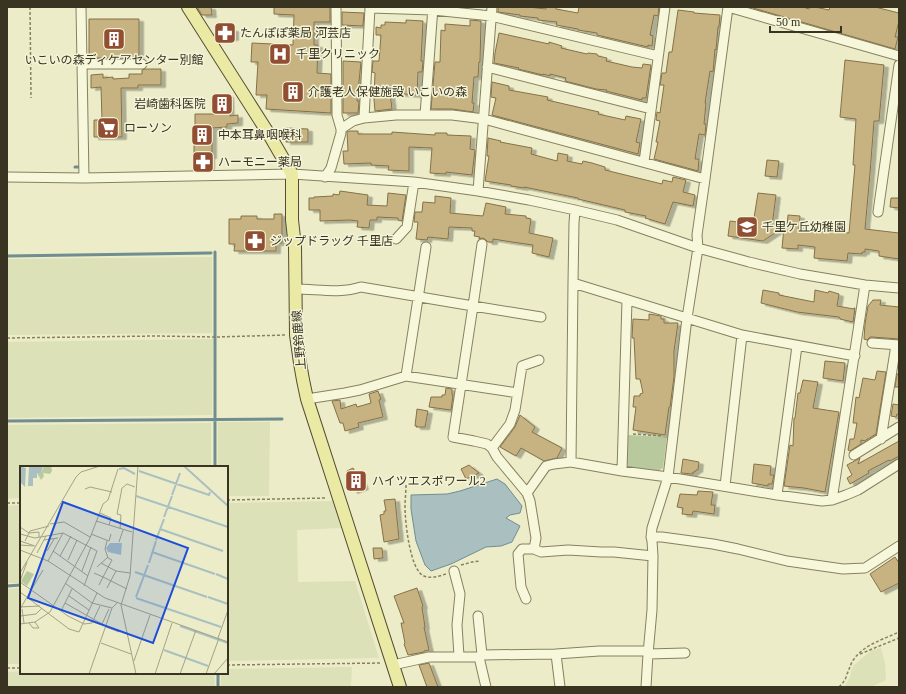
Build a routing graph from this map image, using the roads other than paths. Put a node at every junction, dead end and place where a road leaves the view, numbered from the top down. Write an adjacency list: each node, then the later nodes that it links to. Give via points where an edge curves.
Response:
1 (82, 7): 10 (street)
2 (188, 7): 21 (main road)
3 (336, 7): 18 (street, via 337,109)
4 (665, 7): 8 (street)
5 (728, 7): 9 (street); 24 (street)
6 (433, 9): 7 (street); 15 (street); 16 (street, via 370,8)
7 (492, 11): 8 (street); 13 (street)
8 (658, 56): 14 (street)
9 (899, 56)
10 (82, 64): 11 (street); 20 (street)
11 (142, 64)
12 (899, 65): 28 (street)
13 (487, 67): 14 (street); 17 (street)
14 (651, 109): 19 (street)
15 (425, 115): 16 (street); 17 (street)
16 (364, 118): 18 (street, via 353,121)
17 (484, 119): 19 (street); 26 (street)
18 (341, 129): 23 (street, via 331,168)
19 (644, 162): 24 (street)
20 (84, 172): 21 (street); 22 (street)
21 (292, 174): 23 (street); 36 (main road, 上野鈴鹿線)
22 (7, 177)
23 (325, 177): 25 (street)
24 (705, 179): 32 (street, via 697,235)
25 (414, 182): 26 (street); 29 (street, via 408,227)
26 (478, 191): 27 (street)
27 (575, 210): 32 (street, via 617,220); 33 (street)
28 (878, 212)
29 (396, 239)
30 (482, 244): 39 (street)
31 (426, 247): 37 (street)
32 (698, 248): 34 (street, via 800,274); 41 (street)
33 (573, 283): 38 (street); 56 (street)
34 (865, 285): 35 (street); 46 (street)
35 (899, 288)
36 (295, 289): 37 (street, via 326,292 361,287); 51 (main road, 上野鈴鹿線, via 296,335)
37 (418, 297): 39 (street); 48 (street)
38 (627, 300): 41 (street); 58 (street)
39 (473, 306): 40 (street); 49 (street)
40 (541, 316)
41 (687, 318): 42 (street); 59 (street)
42 (742, 335): 45 (street); 60 (street)
43 (872, 343): 44 (street)
44 (898, 345): 53 (street)
45 (797, 346): 46 (street); 62 (street)
46 (855, 356): 63 (street)
47 (539, 360): 50 (street, via 522,366)
48 (406, 376): 49 (street); 51 (street, via 360,390)
49 (461, 385): 50 (street); 54 (street, via 453,437 487,444)
50 (518, 393): 54 (street, via 510,424)
51 (307, 399): 76 (main road, 上野鈴鹿線)
52 (899, 427): 53 (street)
53 (881, 439): 55 (street)
54 (492, 448): 61 (street)
55 (854, 455)
56 (571, 462): 58 (street); 61 (street, via 546,466)
57 (899, 464): 63 (street, via 858,490)
58 (622, 471): 59 (street)
59 (668, 477): 60 (street); 64 (street)
60 (725, 486): 62 (street)
61 (527, 493): 66 (street, via 536,538)
62 (777, 495): 63 (street)
63 (832, 500)
64 (651, 537): 65 (street, via 713,544 787,561 843,569 865,568); 67 (street)
65 (899, 546)
66 (534, 549): 67 (street, via 541,552 568,550); 69 (street, via 522,549 518,554 521,586)
67 (653, 556): 71 (street)
68 (454, 571): 74 (street, via 460,594 457,625)
69 (526, 599)
70 (478, 616): 75 (street)
71 (648, 652): 72 (street); 73 (street, via 599,651); 80 (street)
72 (684, 653)
73 (556, 654): 75 (street); 79 (street)
74 (459, 656): 75 (street); 76 (street, via 429,657)
75 (480, 656): 78 (street)
76 (393, 665): 77 (main road, 上野鈴鹿線)
77 (400, 687)
78 (486, 687)
79 (560, 687)
80 (646, 687)

